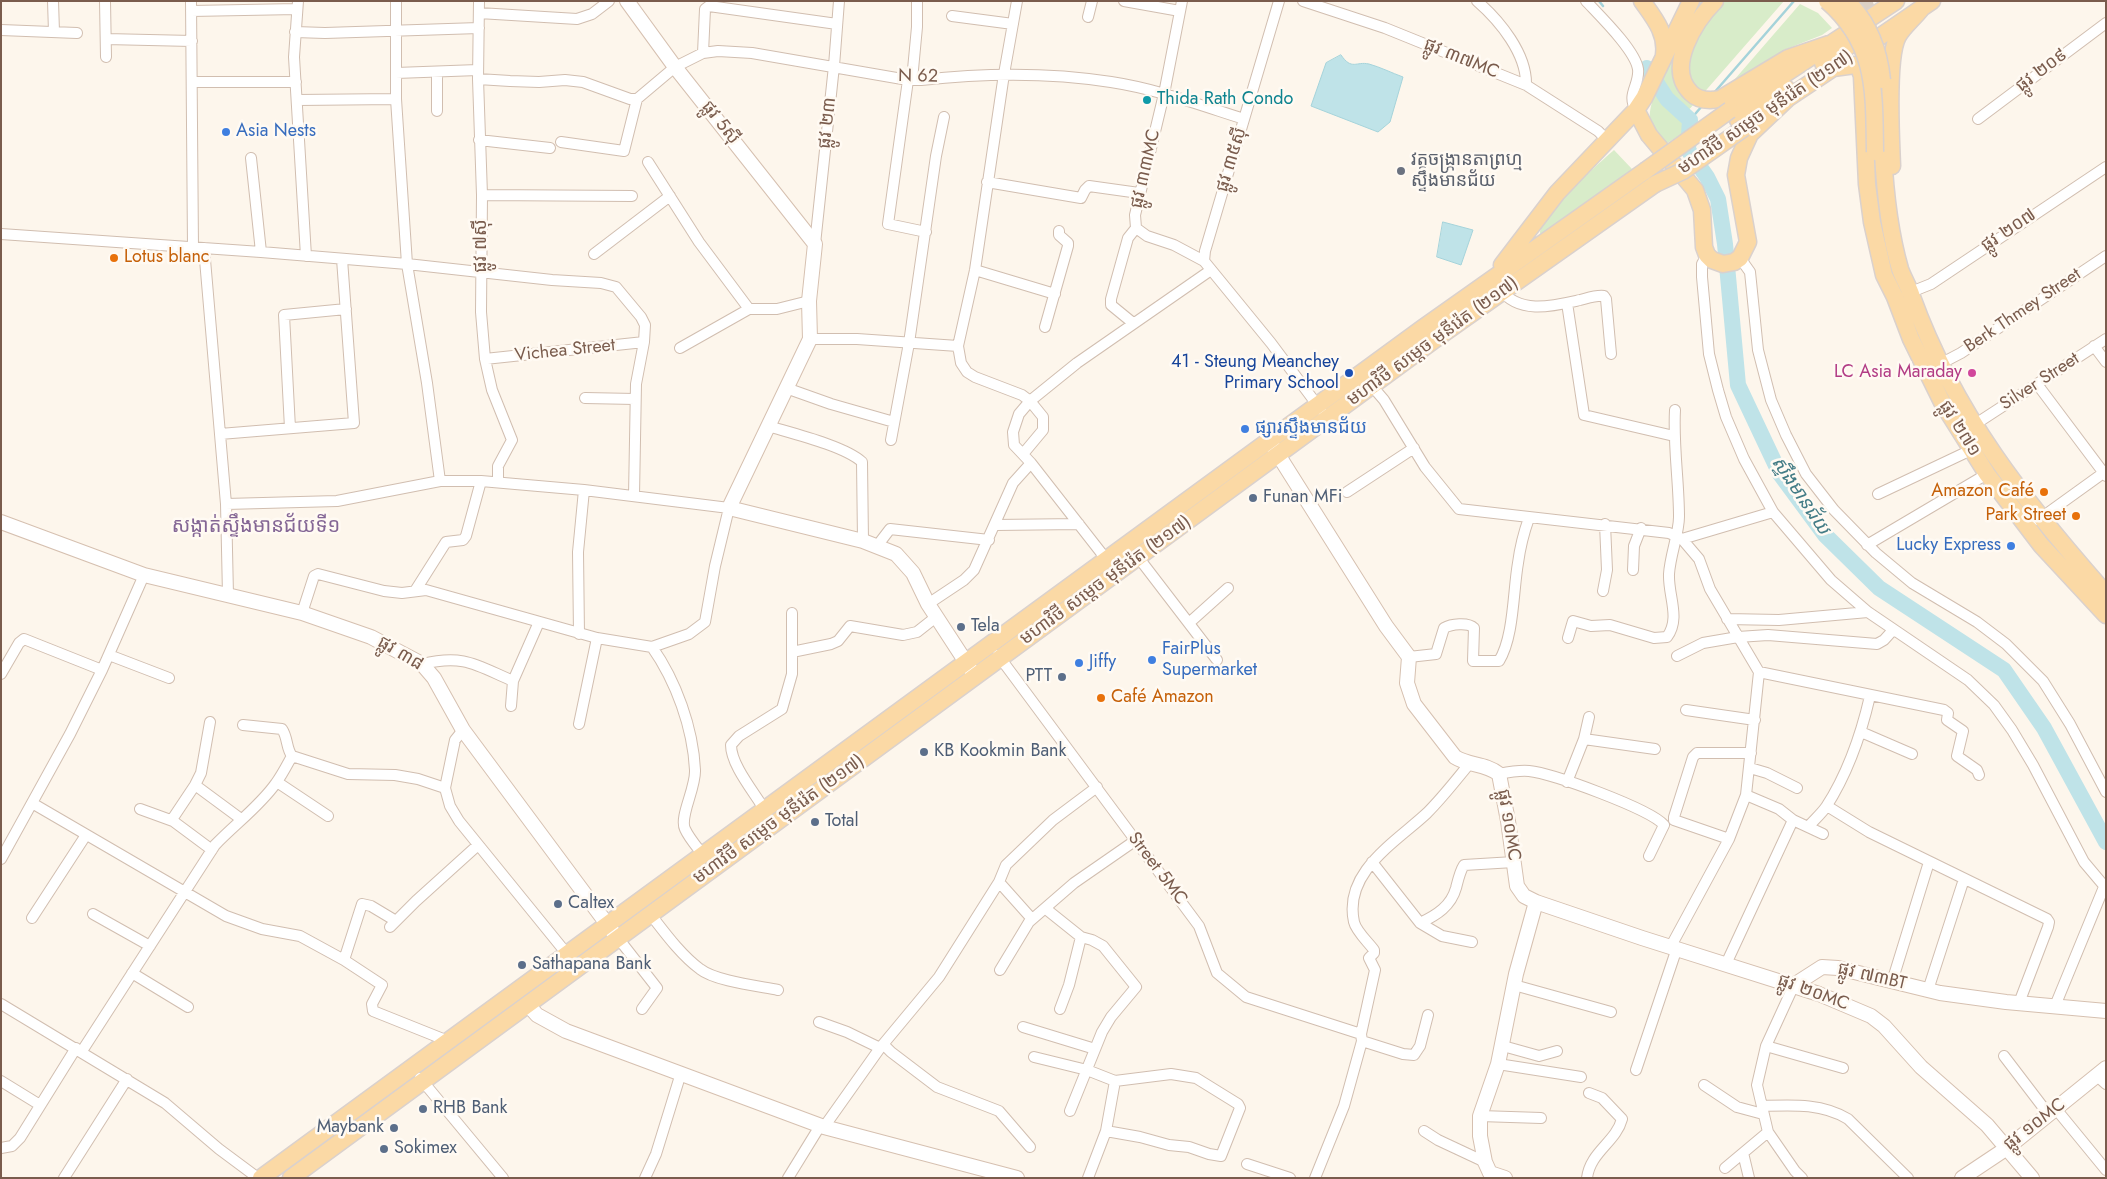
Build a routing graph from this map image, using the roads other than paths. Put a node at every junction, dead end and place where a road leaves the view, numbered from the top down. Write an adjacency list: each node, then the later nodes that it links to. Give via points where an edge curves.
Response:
1 (54, 1): 36 (street)
2 (105, 1): 39 (street)
3 (396, 1): 35 (street)
4 (479, 1): 27 (street, ផ្លូវ ៧ស៊ី)
5 (610, 1): 27 (street, via 592,14 577,19)
6 (627, 1): 46 (street, ផ្លូវ 5ស៊ី)
7 (839, 1): 31 (street, ផ្លូវ ២៣)
8 (917, 1): 52 (street)
9 (1017, 1): 32 (street)
10 (1092, 1): 29 (street)
11 (1124, 1): 25 (street)
12 (1279, 1): 65 (street, ផ្លូវ ៣៥ស៊ី)
13 (1303, 1): 26 (street, ផ្លូវ ៣៧MC)
14 (1477, 1): 55 (street, via 1498,23 1518,53 1526,74)
15 (1586, 1): 61 (street, via 1636,62 1638,74 1631,100)
16 (1642, 1): 44 (main road, via 1660,27 1664,39)
17 (1691, 1): 44 (main road)
18 (1715, 1): 63 (main road, via 1699,19 1686,45 1681,78 1688,90 1701,100 1711,101)
19 (1827, 1): 71 (main road, bridge, via 1850,26 1868,60)
20 (1847, 1): 71 (main road, bridge, via 1862,20 1879,56 1882,83)
21 (1896, 1): 63 (main road, មហាវិថី សម្តេច មុនីរ៉េត (២១៧), via 1829,44)
22 (298, 5): 24 (street); 38 (street)
23 (1926, 5): 47 (main road, មហាវិថី សម្តេច មុនីរ៉េត (២១៧)); 102 (main road, via 1898,36 1892,63 1893,191)
24 (191, 6): 40 (street)
25 (1181, 6): 56 (street, ផ្លូវ ៣៣MC)
26 (1335, 6): 55 (street, ផ្លូវ ៣៧MC)
27 (479, 13): 33 (street, ផ្លូវ ៧ស៊ី)
28 (952, 16): 32 (street)
29 (1088, 17)
30 (2106, 23): 66 (street, ផ្លូវ ២០៩)
31 (838, 24): 42 (street, via 709,6 705,9); 45 (street, ផ្លូវ ២៣)
32 (1013, 24): 50 (street)
33 (479, 28): 35 (street); 51 (street, ផ្លូវ ៧ស៊ី)
34 (1, 30): 36 (street)
35 (395, 30): 38 (street); 49 (street)
36 (54, 32): 37 (street)
37 (77, 32)
38 (295, 32): 54 (street)
39 (106, 39): 40 (street); 43 (street)
40 (192, 42): 53 (street)
41 (1850, 45): 63 (main road)
42 (704, 53): 45 (street, N 62, via 752,53); 46 (street, N 62)
43 (106, 58)
44 (1662, 64): 61 (main road)
45 (834, 66): 52 (street, N 62); 85 (street, ផ្លូវ ២៣)
46 (675, 67): 58 (street, N 62); 85 (street, ផ្លូវ 5ស៊ី)
47 (1833, 68): 59 (main road, មហាវិថី សម្តេច មុនីរ៉េត (២១៧)); 102 (main road, via 1855,65 1862,76 1872,222 1884,275)
48 (437, 72): 49 (street); 51 (street); 62 (street)
49 (396, 73): 57 (street)
50 (1004, 74): 52 (street, N 62); 56 (street, N 62, via 1111,82); 76 (street)
51 (478, 75): 58 (street, via 510,81 583,82); 67 (street, ផ្លូវ ៧ស៊ី)
52 (910, 80): 83 (street, via 888,224)
53 (193, 82): 54 (street); 86 (street)
54 (296, 82): 60 (street)
55 (1526, 85): 68 (street, ផ្លូវ ៣៧MC)
56 (1164, 94): 65 (street, N 62); 77 (street, ផ្លូវ ៣៣MC)
57 (396, 99): 60 (street); 95 (street)
58 (637, 99): 69 (street, via 624,151)
59 (1787, 99): 63 (main road, មហាវិថី សម្តេច មុនីរ៉េត (២១៧)); 92 (main road, via 1750,134 1739,158 1736,175 1748,242)
60 (297, 100): 89 (street)
61 (1640, 104): 68 (main road); 90 (main road, via 1649,135 1695,190 1702,210)
62 (437, 112)
63 (1735, 113): 75 (main road, មហាវិថី សម្តេច មុនីរ៉េត (២១៧), bridge); 75 (main road, មហាវិថី សម្តេច មុនីរ៉េត (២១៧), bridge, via 1683,171)
64 (944, 117): 83 (street)
65 (1244, 119): 94 (street, ផ្លូវ ៣៥ស៊ី)
66 (1978, 119)
67 (479, 140): 70 (street); 78 (street, ផ្លូវ ៧ស៊ី)
68 (1607, 140): 99 (main road, via 1558,193)
69 (562, 142)
70 (550, 148)
71 (1879, 153): 102 (main road, via 1878,210)
72 (251, 158): 87 (street)
73 (648, 162): 80 (street)
74 (2106, 167): 102 (street, ផ្លូវ ២០៧, via 1931,284)
75 (1650, 177): 99 (main road, មហាវិថី សម្តេច មុនីរ៉េត (២១៧)); 100 (main road, មហាវិថី សម្តេច មុនីរ៉េត (២១៧))
76 (988, 182): 77 (street, via 1081,198 1089,186); 96 (street)
77 (1139, 194): 81 (street, ផ្លូវ ៣៣MC)
78 (482, 195): 79 (street); 98 (street, ផ្លូវ ៧ស៊ី)
79 (632, 196)
80 (670, 196): 88 (street); 106 (street, via 699,242)
81 (1136, 228): 94 (street); 107 (street, ផ្លូវ ៣៣MC, via 1128,238 1110,305)
82 (1059, 231): 101 (street, via 1068,246)
83 (926, 232): 112 (street)
84 (1, 234): 86 (street)
85 (815, 244): 103 (street)
86 (199, 248): 87 (street); 133 (street)
87 (261, 252): 89 (street)
88 (594, 254)
89 (306, 256): 93 (street)
90 (1707, 256): 92 (main road, via 1723,264); 153 (street, via 1702,264 1702,277 1709,354 1718,390 1744,459)
91 (2106, 256): 119 (street, Berk Thmey Street)
92 (1740, 258): 164 (street, via 1750,272 1754,325 1763,373 1786,435 1806,474)
93 (342, 259): 95 (street); 105 (street)
94 (1204, 261): 97 (street)
95 (407, 264): 98 (street); 144 (street)
96 (975, 270): 101 (street); 113 (street)
97 (1211, 270): 107 (street); 126 (street)
98 (482, 271): 111 (street, via 616,287 641,317 645,325); 117 (street, ផ្លូវ ៧ស៊ី)
99 (1492, 278): 100 (street); 126 (main road, មហាវិថី សម្តេច មុនីរ៉េត (២១៧))
100 (1502, 292): 104 (street, via 1508,299 1527,306); 121 (main road, មហាវិថី សម្តេច មុនីរ៉េត (២១៧))
101 (1055, 294): 108 (street)
102 (1903, 295): 119 (main road, ផ្លូវ ២៧១); 138 (main road, ផ្លូវ ២៧១, via 1926,371)
103 (809, 301): 106 (street, via 777,309); 109 (street)
104 (1567, 302): 116 (street, via 1604,296); 134 (street, via 1584,414)
105 (346, 309): 132 (street, via 284,315); 132 (street, via 354,423)
106 (749, 309): 115 (street)
107 (1133, 323): 125 (street)
108 (1045, 327)
109 (810, 339): 112 (street); 122 (street)
110 (2106, 339): 114 (street, Silver Street)
111 (644, 342): 117 (street, Vichea Street); 124 (street)
112 (909, 343): 113 (street); 129 (street)
113 (958, 346): 125 (street, via 961,363 967,372)
114 (2094, 346): 118 (street); 120 (street, Silver Street)
115 (680, 348)
116 (1611, 354)
117 (485, 359): 146 (street, ផ្លូវ ៧ស៊ី, via 499,412 512,440 498,466)
118 (2106, 362)
119 (1940, 364): 130 (main road, ផ្លូវ ២៧១)
120 (2038, 384): 130 (street, Silver Street); 142 (street)
121 (1372, 386): 128 (main road, មហាវិថី សម្តេច មុនីរ៉េត (២១៧)); 137 (street)
122 (786, 388): 129 (street); 131 (street)
123 (584, 398): 124 (street)
124 (635, 399): 150 (street)
125 (1030, 401): 139 (street, via 1019,414 1013,432 1014,445); 139 (street, via 1044,423 1043,430)
126 (1318, 405): 128 (street); 136 (main road, មហាវិថី សម្តេច មុនីរ៉េត (២១៧))
127 (1675, 410): 134 (street)
128 (1328, 418): 140 (main road, មហាវិថី សម្តេច មុនីរ៉េត (២១៧))
129 (894, 422): 135 (street)
130 (1974, 425): 158 (main road, ផ្លូវ ២៧១)
131 (768, 426): 152 (street); 163 (street, via 852,455 862,462)
132 (290, 428): 133 (street)
133 (220, 434): 151 (street)
134 (1674, 436): 161 (street)
135 (891, 440)
136 (1269, 440): 140 (street); 167 (main road, មហាវិថី សម្តេច មុនីរ៉េត (២១៧))
137 (1414, 448): 148 (street); 154 (street, via 1459,509)
138 (1971, 450): 143 (main road, ផ្លូវ ២៧១); 149 (street)
139 (1023, 454): 141 (street)
140 (1279, 454): 166 (main road, មហាវិថី សម្តេច មុនីរ៉េត (២១៧)); 194 (street, via 1386,626)
141 (1031, 463): 156 (street); 159 (street, via 1013,483)
142 (2105, 473): 158 (street)
143 (1988, 474): 158 (main road, ផ្លូវ ២៧១); 164 (street)
144 (440, 481): 145 (street); 151 (street, via 337,501)
145 (481, 481): 146 (street); 171 (street, via 466,536 463,540 446,542)
146 (498, 482): 147 (street)
147 (584, 490): 150 (street); 185 (street, via 578,559)
148 (1347, 492)
149 (1878, 494)
150 (634, 496): 152 (street)
151 (226, 504): 173 (street)
152 (729, 508): 163 (street); 190 (street, via 705,622 689,634)
153 (1773, 512): 161 (street); 176 (street, via 1831,580)
154 (1529, 518): 157 (street); 194 (street, via 1518,563 1507,638 1499,661 1473,661 1474,628 1469,624 1444,628 1436,654)
155 (1, 522): 169 (street, ផ្លូវ ៣៨)
156 (1079, 524): 159 (street); 167 (street)
157 (1605, 524): 160 (street); 172 (street, via 1607,570)
158 (2034, 524): 174 (main road, ផ្លូវ ២៧១); 179 (main road, ផ្លូវ ២៧១)
159 (995, 525): 162 (street)
160 (1641, 528): 161 (street); 168 (street, via 1634,546)
161 (1679, 538): 181 (street, via 1699,559 1710,589); 188 (street, via 1669,575 1674,615 1672,631 1667,637 1654,638 1610,625 1591,626 1576,621 1571,624)
162 (989, 540): 165 (street, via 890,529); 175 (street, via 974,570)
163 (863, 541): 165 (street)
164 (1867, 545): 230 (street, via 1912,583 1977,622 2006,644 2043,681)
165 (877, 546): 175 (street, via 896,554 914,573)
166 (1138, 557): 183 (street); 195 (main road, មហាវិថី សម្តេច មុនីរ៉េត (២១៧))
167 (1106, 559): 189 (main road, មហាវិថី សម្តេច មុនីរ៉េត (២១៧))
168 (1633, 570)
169 (144, 574): 173 (street, ផ្លូវ ៣៨); 192 (street)
170 (1228, 588): 183 (street)
171 (415, 591): 177 (street, via 384,591 318,574 314,576); 182 (street, via 426,590)
172 (1603, 591)
173 (228, 594): 177 (street, ផ្លូវ ៣៨)
174 (2106, 594)
175 (928, 604): 180 (street)
176 (1868, 612): 181 (street, via 1779,620); 184 (street)
177 (302, 613): 198 (street, ផ្លូវ ៣៨, via 371,637)
178 (792, 613): 191 (street)
179 (2106, 615)
180 (936, 617): 191 (street, via 917,632 903,636 850,626 838,641); 197 (street)
181 (1727, 620): 186 (street)
182 (539, 622): 185 (street); 204 (street)
183 (1189, 623): 196 (street)
184 (1893, 630): 186 (street, via 1877,644 1768,636); 257 (street, via 1968,680 1994,705 2033,765 2084,862)
185 (580, 634): 187 (street)
186 (1738, 637): 193 (street, via 1703,643); 200 (street)
187 (597, 638): 190 (street); 211 (street)
188 (1568, 638)
189 (990, 644): 195 (street, Street 5MC); 197 (main road, មហាវិថី សម្តេច មុនីរ៉េត (២១៧))
190 (652, 647): 249 (street, via 677,689 684,716 695,769 692,792 683,815 684,828)
191 (792, 652): 235 (street, via 792,674 782,709 739,736 731,745 737,766)
192 (109, 655): 199 (street); 203 (street)
193 (1677, 656)
194 (1409, 657): 220 (street, ផ្លូវ ១០MC, via 1407,683 1414,704 1455,757)
195 (1000, 658): 202 (main road, មហាវិថី សម្តេច មុនីរ៉េត (២១៧)); 227 (street, Street 5MC)
196 (1217, 660)
197 (965, 663): 202 (street); 235 (main road, មហាវិថី សម្តេច មុនីរ៉េត (២១៧))
198 (422, 664): 204 (street, via 469,661); 213 (street, ផ្លូវ ៣៨, via 434,678)
199 (102, 670): 201 (street, via 24,639); 232 (street)
200 (1759, 672): 205 (street); 209 (street)
201 (1, 674)
202 (976, 676): 262 (main road, មហាវិថី សម្តេច មុនីរ៉េត (២១៧))
203 (169, 678)
204 (513, 681): 206 (street)
205 (1870, 696): 214 (street); 223 (street, via 1947,711 1947,720 1963,731 1957,756 1978,770)
206 (511, 706)
207 (1686, 710): 209 (street)
208 (1589, 717): 215 (street)
209 (1755, 720): 217 (street)
210 (210, 722): 226 (street, via 204,761)
211 (579, 724)
212 (243, 725): 219 (street, via 282,729)
213 (463, 730): 228 (street, via 455,740); 266 (street, ផ្លូវ ៣៨)
214 (1861, 732): 218 (street); 233 (street)
215 (1584, 739): 216 (street); 225 (street)
216 (1655, 749)
217 (1751, 753): 221 (street); 238 (street, via 1697,753)
218 (1912, 754)
219 (292, 756): 224 (street); 228 (street, via 348,774 395,775)
220 (1470, 763): 222 (street, ផ្លូវ ១០MC, via 1487,766); 252 (street, via 1427,813)
221 (1750, 768): 229 (street); 231 (street)
222 (1499, 774): 225 (street, via 1528,771); 253 (street, ផ្លូវ ១០MC)
223 (1979, 775)
224 (277, 782): 236 (street); 237 (street)
225 (1567, 782): 241 (street, via 1612,797)
226 (195, 785): 237 (street); 240 (street)
227 (1097, 787): 245 (street, Street 5MC); 256 (street, via 1018,852 1006,865)
228 (445, 788): 247 (street, via 454,814)
229 (1797, 788)
230 (2106, 792)
231 (1746, 796): 239 (street, via 1779,810); 246 (street)
232 (32, 803): 244 (street); 251 (street)
233 (1827, 806): 242 (street); 254 (street, via 1869,832)
234 (140, 809): 240 (street)
235 (764, 809): 249 (main road, មហាវិថី សម្តេច មុនីរ៉េត (២១៧))
236 (328, 816)
237 (241, 819): 248 (street)
238 (1674, 820): 241 (street, via 1670,826); 246 (street)
239 (1793, 820): 242 (street); 274 (street)
240 (173, 821): 248 (street)
241 (1664, 825): 250 (street)
242 (1808, 827): 243 (street)
243 (1823, 834)
244 (86, 835): 258 (street); 263 (street)
245 (1136, 840): 260 (street, via 1074,883); 294 (street, Street 5MC, via 1199,926 1217,972 1246,997)
246 (1729, 840): 271 (street)
247 (478, 845): 272 (street); 273 (street, via 393,924 371,906 362,904)
248 (212, 850): 258 (street)
249 (703, 855): 266 (main road, មហាវិថី សម្តេច មុនីរ៉េត (២១៧))
250 (1649, 856)
251 (1, 858)
252 (1372, 862): 265 (street); 294 (street, via 1355,887 1353,908 1354,924 1374,951 1369,958 1375,970)
253 (1514, 862): 259 (street, ផ្លូវ ១០MC, via 1517,886 1524,896); 265 (street, via 1464,865 1449,905)
254 (1929, 862): 255 (street); 277 (street)
255 (1964, 880): 281 (street); 282 (street, via 2049,922)
256 (999, 882): 264 (street); 298 (street, via 939,977)
257 (2105, 887): 285 (street)
258 (185, 893): 270 (street); 273 (street, via 233,919 300,936)
259 (1536, 902): 271 (street, ផ្លូវ ២០MC); 278 (street)
260 (1046, 909): 264 (street); 268 (street)
261 (93, 914): 270 (street)
262 (650, 915): 267 (main road, មហាវិថី សម្តេច មុនីរ៉េត (២១៧)); 280 (street, via 701,970 718,977)
263 (32, 918)
264 (1032, 919): 275 (street)
265 (1420, 922): 269 (street, via 1442,936)
266 (608, 924): 267 (street, ផ្លូវ ៣៨); 272 (main road, មហាវិថី សម្តេច មុនីរ៉េត (២១៧))
267 (618, 938): 284 (main road, មហាវិថី សម្តេច មុនីរ៉េត (២១៧)); 287 (street, ផ្លូវ ៣៨, via 658,988)
268 (1081, 938): 288 (street); 299 (street, via 1103,946 1136,987 1111,1017)
269 (1472, 942)
270 (150, 946): 276 (street)
271 (1674, 947): 274 (street, ផ្លូវ ២០MC); 308 (street)
272 (567, 954): 295 (main road, មហាវិថី សម្តេច មុនីរ៉េត (២១៧))
273 (344, 960): 295 (street, via 382,985 372,1004 373,1011)
274 (1726, 964): 279 (street, ផ្លូវ ២០MC)
275 (1000, 970)
276 (132, 974): 286 (street); 300 (street)
277 (1892, 982): 279 (street, ផ្លូវ ៧៣BT, via 1853,971 1822,967); 281 (street, ផ្លូវ ៧៣BT)
278 (1514, 984): 290 (street); 296 (street)
279 (1794, 985): 297 (street); 330 (street, ផ្លូវ ២០MC, via 1871,1016 1987,1125)
280 (778, 990)
281 (1928, 990): 282 (street, ផ្លូវ ៧៣BT)
282 (2019, 1003): 285 (street, ផ្លូវ ៧៣BT)
283 (1, 1004): 300 (street)
284 (528, 1005): 309 (street, via 537,1015 566,1031); 315 (main road, មហាវិថី សម្តេច មុនីរ៉េត (២១៧))
285 (2055, 1006): 289 (street, ផ្លូវ ៧៣BT)
286 (188, 1007)
287 (642, 1009)
288 (1060, 1009)
289 (2106, 1011)
290 (1612, 1012)
291 (1428, 1015): 294 (street, Street 5MC, via 1420,1046 1414,1055 1402,1054)
292 (819, 1022): 298 (street)
293 (1023, 1027): 299 (street)
294 (1361, 1037): 346 (street, via 1344,1106)
295 (448, 1041): 305 (main road, មហាវិថី សម្តេច មុនីរ៉េត (២១៧))
296 (1503, 1046): 301 (street, via 1539,1056); 304 (street)
297 (1766, 1046): 306 (street); 319 (street, via 1757,1085)
298 (882, 1047): 324 (street); 328 (street, via 937,1087 999,1111)
299 (1095, 1049): 307 (street)
300 (79, 1050): 312 (street); 318 (street)
301 (1556, 1051)
302 (2004, 1056): 321 (street)
303 (1034, 1057): 307 (street)
304 (1498, 1064): 311 (street); 322 (street)
305 (413, 1067): 315 (street); 338 (main road, មហាវិថី សម្តេច មុនីរ៉េត (២១៧))
306 (1843, 1068)
307 (1087, 1070): 313 (street); 320 (street)
308 (1636, 1070)
309 (682, 1073): 324 (street); 341 (street, via 662,1138)
310 (2103, 1076): 321 (street, ផ្លូវ ១០MC)
311 (1581, 1077)
312 (127, 1079): 337 (street); 338 (street, via 165,1104)
313 (1115, 1080): 325 (street); 325 (street, via 1171,1074 1196,1078 1240,1108 1221,1156)
314 (1, 1081): 318 (street)
315 (423, 1081): 339 (main road, មហាវិថី សម្តេច មុនីរ៉េត (២១៧)); 340 (street)
316 (1704, 1085): 319 (street, via 1737,1107)
317 (1589, 1093): 348 (street, via 1602,1098 1622,1119 1620,1127 1593,1158)
318 (40, 1105): 329 (street, via 16,1142)
319 (1763, 1110): 327 (street); 351 (street, via 1796,1105 1838,1112)
320 (1070, 1111)
321 (2052, 1112): 330 (street, ផ្លូវ ១០MC); 334 (street)
322 (1480, 1116): 323 (street); 335 (street, via 1480,1136)
323 (1541, 1118)
324 (822, 1126): 336 (street); 342 (street)
325 (1106, 1131): 344 (street)
326 (1424, 1131): 335 (street)
327 (1768, 1132): 331 (street); 350 (street)
328 (1030, 1147)
329 (1, 1148)
330 (2007, 1148): 352 (street, ផ្លូវ ១០MC); 353 (street, ផ្លូវ ២០MC)
331 (1743, 1153): 333 (street); 349 (street)
332 (1247, 1164): 345 (street)
333 (1725, 1168)
334 (2106, 1170)
335 (1487, 1171): 347 (street)
336 (978, 1173): 343 (street)
337 (64, 1178)
338 (260, 1178)
339 (291, 1178)
340 (503, 1178)
341 (645, 1178)
342 (788, 1178)
343 (1017, 1178)
344 (1088, 1178)
345 (1290, 1178)
346 (1315, 1178)
347 (1505, 1178)
348 (1587, 1178)
349 (1749, 1178)
350 (1802, 1178)
351 (1908, 1178)
352 (1962, 1178)
353 (2032, 1178)

